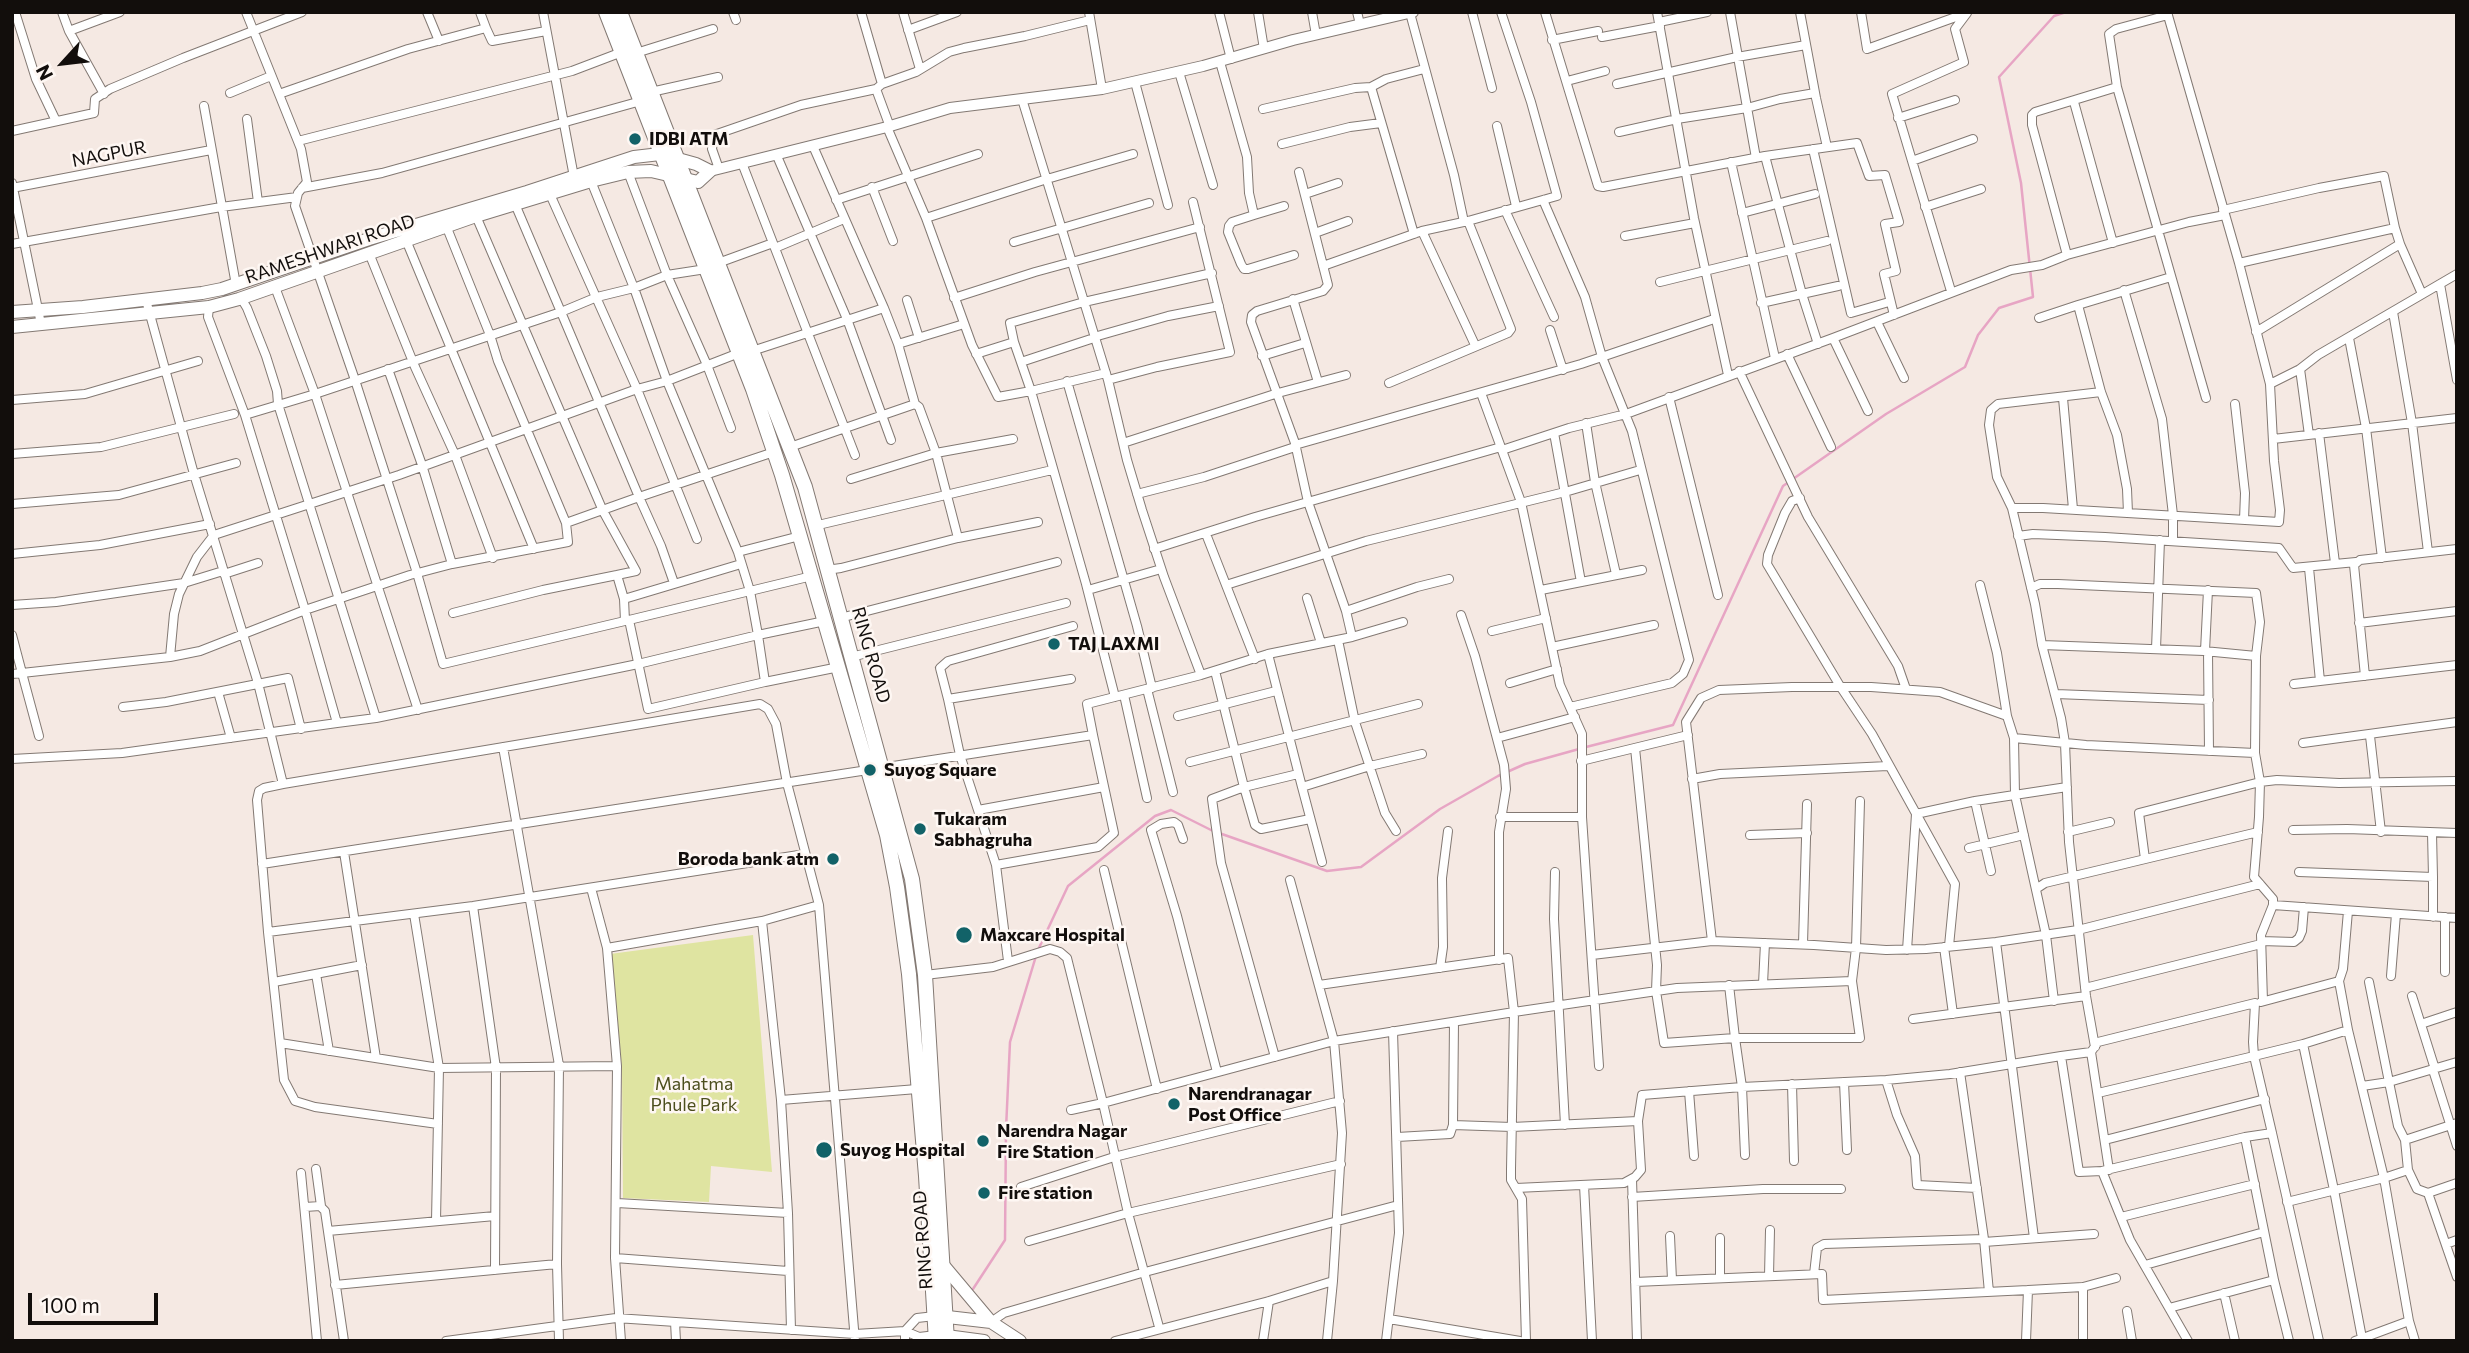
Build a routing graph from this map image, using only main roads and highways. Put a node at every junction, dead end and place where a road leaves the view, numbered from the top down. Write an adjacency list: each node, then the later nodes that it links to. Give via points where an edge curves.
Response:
1 (606, 12): 3 (highway, RING ROAD)
2 (620, 12): 3 (highway, RING ROAD)
3 (629, 53): 4 (highway, RING ROAD)
4 (646, 97): 5 (highway, RING ROAD); 6 (highway, RING ROAD)
5 (660, 154): 6 (main road); 7 (highway, RING ROAD); 9 (main road, via 634,157)
6 (678, 158): 8 (highway, RING ROAD); 8 (main road, via 715,170 699,182)
7 (668, 174): 8 (main road, RAMESHWARI ROAD); 9 (main road, RAMESHWARI ROAD, via 628,172); 11 (highway, RING ROAD)
8 (684, 178): 11 (highway, RING ROAD)
9 (548, 190): 10 (main road); 10 (main road, RAMESHWARI ROAD, via 515,204)
10 (444, 222): 12 (main road, via 313,258 236,285); 12 (main road, RAMESHWARI ROAD, via 242,298 209,307)
11 (712, 266): 15 (highway, RING ROAD)
12 (149, 306): 13 (main road); 14 (main road, RAMESHWARI ROAD)
13 (12, 312)
14 (12, 327)
15 (746, 352): 16 (highway, RING ROAD, via 812,576); 16 (highway, RING ROAD, via 805,487)
16 (833, 620): 17 (highway, RING ROAD, via 851,657); 17 (highway, RING ROAD, via 839,667)
17 (876, 768): 18 (highway, RING ROAD, via 912,879 925,975); 19 (highway, RING ROAD, via 909,974)
18 (944, 1266): 19 (highway, RING ROAD); 20 (main road)
19 (941, 1316): 20 (main road); 21 (highway, RING ROAD)
20 (991, 1322): 23 (main road)
21 (942, 1338): 22 (main road)
22 (984, 1341)
23 (1020, 1341)

